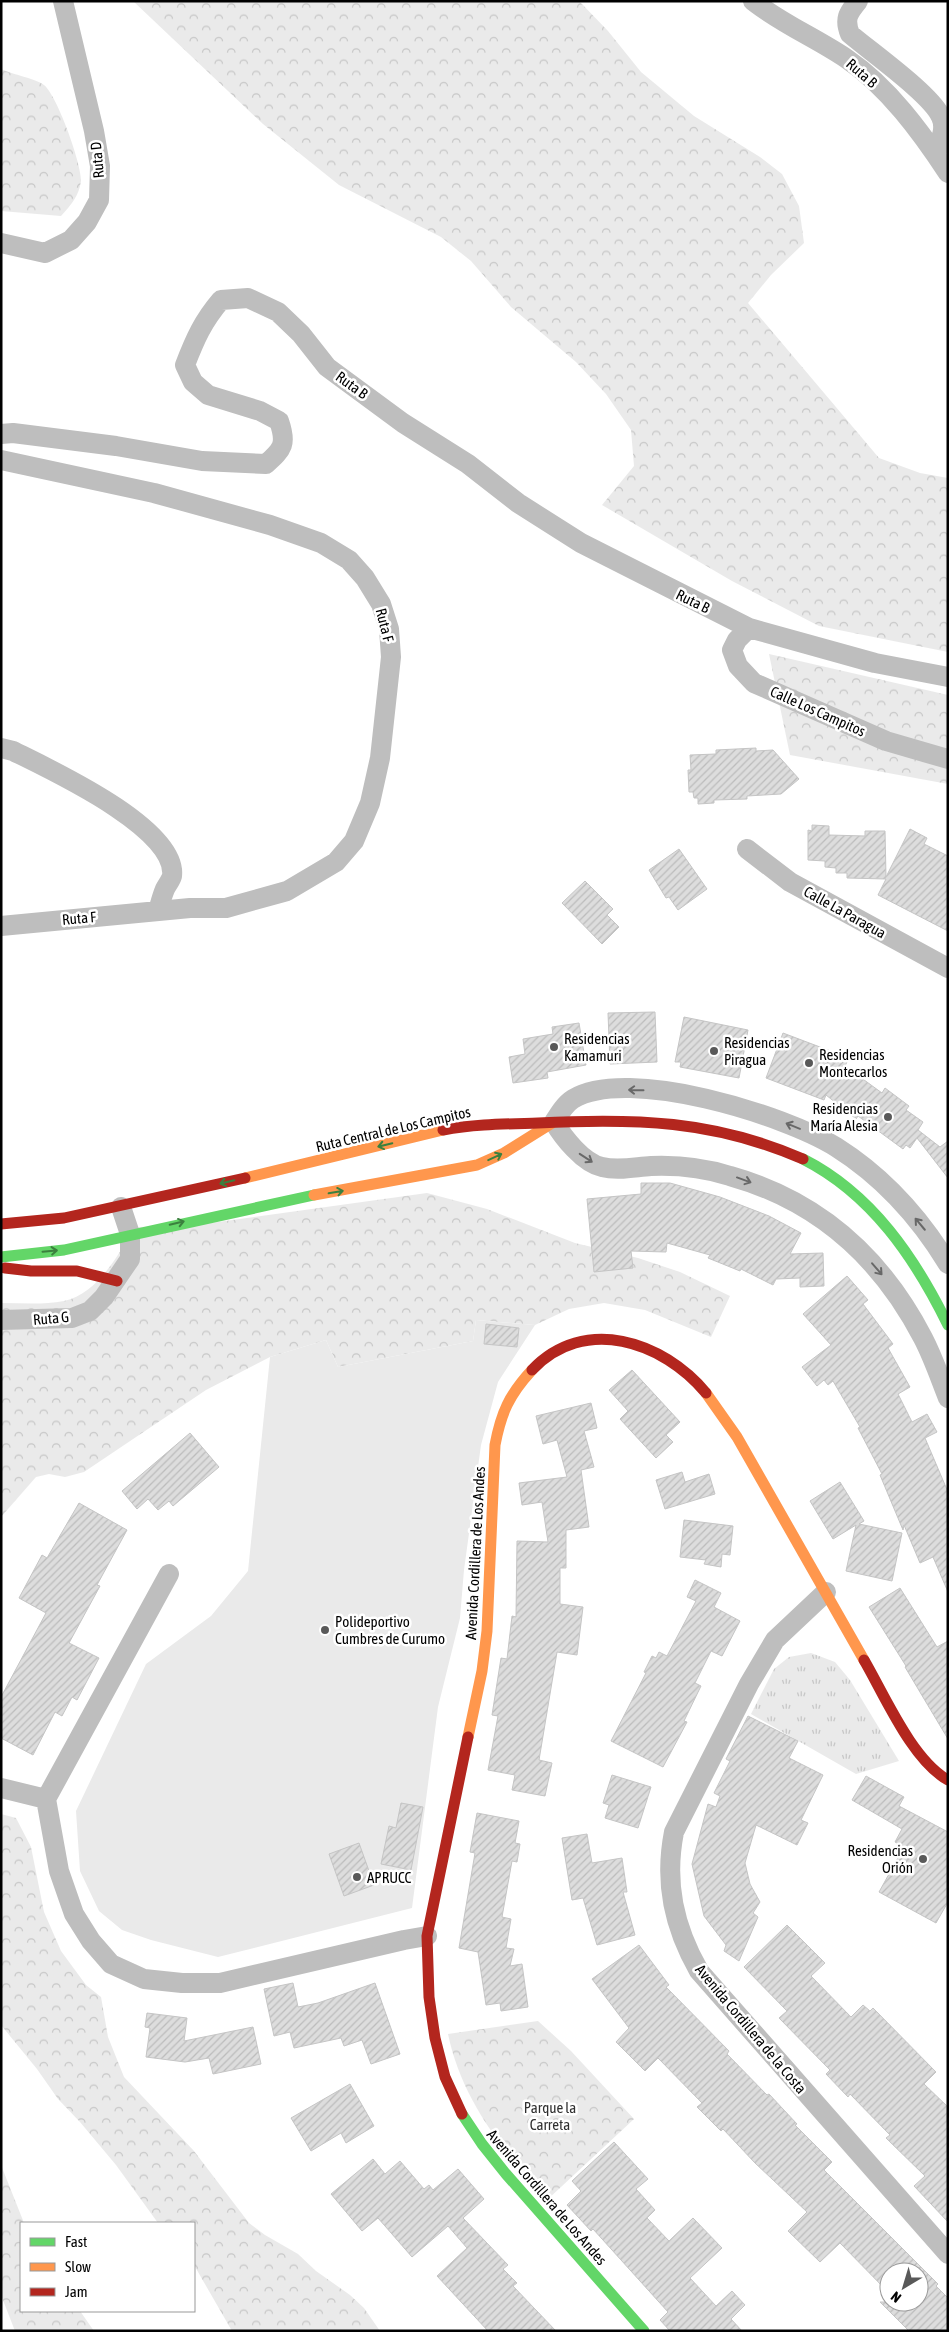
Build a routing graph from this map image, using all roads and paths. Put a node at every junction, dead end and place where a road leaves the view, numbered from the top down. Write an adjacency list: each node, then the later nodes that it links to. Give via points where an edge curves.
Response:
1 (63, 1): 6 (street, Ruta D, via 94,131 100,166 99,200 87,222 71,240 45,253)
2 (753, 1): 4 (street, Ruta B, via 773,18 819,42 862,72 905,115)
3 (858, 1): 4 (street, via 847,15 850,34 930,100 942,118 943,133)
4 (936, 155): 5 (street, Ruta B)
5 (948, 173)
6 (1, 243)
7 (1, 434): 9 (street, Ruta B, via 116,446 202,461 266,464 281,451 284,436 279,422 260,411 208,395 193,382 185,365 207,316 222,300 248,298 278,312 328,367 403,423 468,464 518,503 580,544)
8 (1, 460): 14 (street, Ruta F, via 154,493 322,543 349,560 381,604 389,629 392,657 376,777 370,803 354,841 336,862 287,891 226,908)
9 (749, 628): 10 (street, Ruta B, via 875,662); 12 (street, Calle Los Campitos, via 732,650 738,666 754,683 886,741)
10 (948, 677)
11 (1, 748): 14 (street, via 90,791 136,821 160,844 169,859 172,876)
12 (948, 759)
13 (747, 849): 16 (street, Calle La Paragua, via 790,882)
14 (158, 911): 15 (street, Ruta F)
15 (1, 926)
16 (948, 968)
17 (554, 1122): 18 (main road, Ruta Central de Los Campitos, one-way to 18, via 474,1125); 20 (main road, one-way to 17, via 477,1166); 22 (street, one-way to 17, via 926,1231 871,1173 835,1147 762,1115 682,1093 613,1090 574,1099 565,1105); 26 (main road, Ruta Central de Los Campitos, via 640,1120 698,1126 754,1140 807,1161 855,1194 877,1215 917,1266); 27 (street, one-way to 27, via 563,1138 578,1153 601,1167 680,1167 729,1175 809,1210 827,1222 850,1239 903,1303 924,1340)
18 (121, 1207): 19 (main road, Ruta Central de Los Campitos, via 64,1218); 20 (street, Ruta G)
19 (1, 1224)
20 (130, 1234): 21 (main road, one-way to 20, via 64,1250); 24 (street, Ruta G, via 130,1259)
21 (1, 1257)
22 (948, 1264)
23 (1, 1268): 24 (main road, via 77,1272)
24 (117, 1281): 25 (street, Ruta G, via 90,1311 72,1318)
25 (1, 1320)
26 (948, 1326)
27 (948, 1398)
28 (169, 1574): 32 (street)
29 (826, 1592): 30 (main road, Avenida Cordillera de Los Andes, via 916,1751 937,1774); 33 (main road, Avenida Cordillera de Los Andes, via 737,1437 711,1396 691,1375 670,1359 638,1343 608,1339 582,1341 558,1349 532,1368 500,1418 495,1445 487,1631 482,1671); 34 (street, Avenida Cordillera de la Costa, via 775,1640 749,1684 674,1832 670,1855 672,1901 685,1947 699,1971)
30 (948, 1780)
31 (1, 1788): 32 (street)
32 (46, 1799): 33 (street, via 59,1871 74,1914 111,1964 144,1979 220,1983)
33 (427, 1936): 35 (main road, Avenida Cordillera de Los Andes, via 427,1980 439,2057 452,2095 470,2129 496,2164)
34 (948, 2254)
35 (644, 2331)

